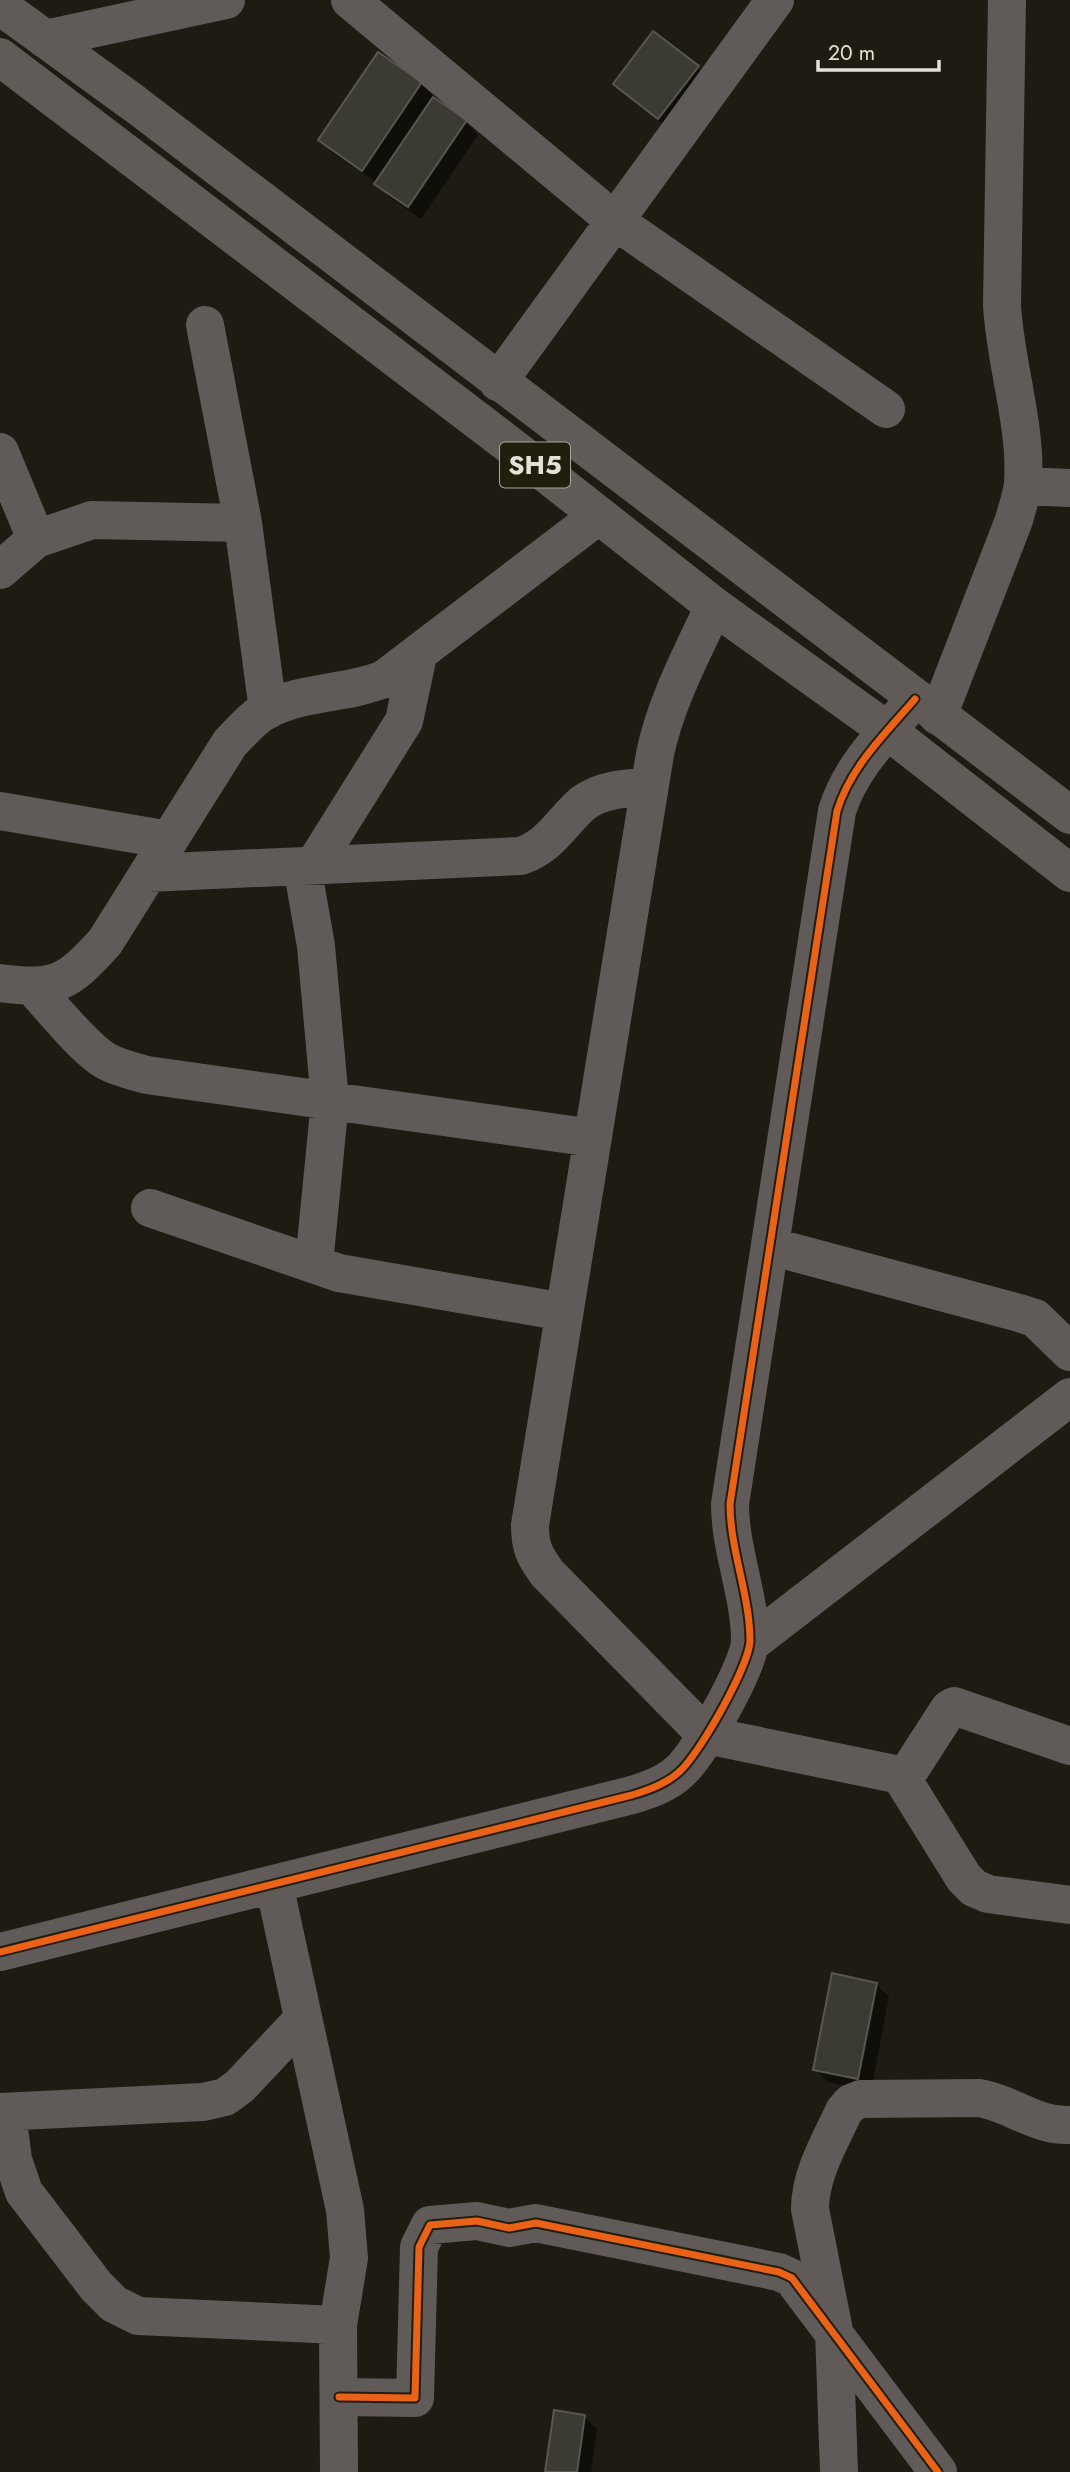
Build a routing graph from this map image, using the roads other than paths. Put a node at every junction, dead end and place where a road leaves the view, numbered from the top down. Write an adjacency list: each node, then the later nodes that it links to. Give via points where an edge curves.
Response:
1 (226, 0): 6 (street)
2 (351, 0): 8 (street)
3 (775, 0): 8 (street)
4 (1007, 0): 13 (street, via 1002,305 1023,454)
5 (0, 6): 6 (main road, SH5)
6 (45, 39): 10 (main road, SH5)
7 (0, 57): 15 (main road, SH5)
8 (615, 221): 10 (street); 11 (street)
9 (205, 325): 16 (street)
10 (498, 382): 21 (main road, SH5)
11 (886, 409)
12 (0, 452): 17 (street)
13 (1023, 486): 14 (street); 21 (street, via 1014,520)
14 (1070, 488)
15 (598, 516): 19 (main road, SH5); 20 (street)
16 (243, 523): 17 (street, via 92,520); 22 (street)
17 (36, 539): 18 (street)
18 (0, 570)
19 (714, 606): 23 (main road, SH5); 24 (street, via 660,727)
20 (418, 655): 22 (street, via 384,680 365,687); 28 (street, via 404,721)
21 (926, 707): 23 (street); 26 (main road, SH5)
22 (268, 710): 27 (street, via 230,743)
23 (888, 731): 30 (main road, SH5); 35 (street, via 854,771 837,811)
24 (649, 787): 28 (street, via 618,789 584,803 549,841 521,856); 33 (street)
25 (0, 811): 27 (street)
26 (1070, 815)
27 (169, 840): 29 (street)
28 (308, 866): 29 (street); 32 (street)
29 (148, 873): 31 (street, via 105,942 84,966 60,982)
30 (1070, 873)
31 (17, 985): 32 (street, via 105,1061 127,1070)
32 (330, 1101): 33 (street); 36 (street)
33 (593, 1138): 37 (street)
34 (150, 1208): 36 (street)
35 (770, 1246): 38 (street, via 1020,1312 1035,1318); 40 (street, via 730,1504)
36 (314, 1264): 37 (street, via 340,1273)
37 (564, 1312): 41 (street, via 530,1542 547,1573)
38 (1070, 1352)
39 (1070, 1397): 40 (street)
40 (750, 1644): 41 (street, via 746,1662)
41 (706, 1735): 43 (street); 44 (street, via 678,1773 657,1787)
42 (1070, 1746): 43 (street, via 954,1706 911,1768)
43 (900, 1775): 45 (street, via 974,1888)
44 (274, 1884): 46 (street); 47 (street)
45 (1070, 1905)
46 (0, 1952)
47 (303, 2019): 48 (street, via 225,2097); 50 (street, via 346,2222 349,2258)
48 (4, 2112): 50 (street, via 24,2192 114,2304 138,2316)
49 (1070, 2125): 51 (street, via 1047,2124 979,2098 861,2099 850,2103 817,2170 810,2195)
50 (338, 2325): 52 (street)
51 (834, 2331): 52 (street, via 801,2286 779,2272 536,2223 509,2228 477,2221 430,2225 419,2247 415,2398); 54 (street); 55 (street)
52 (339, 2397): 53 (street)
53 (339, 2472)
54 (839, 2472)
55 (938, 2472)

